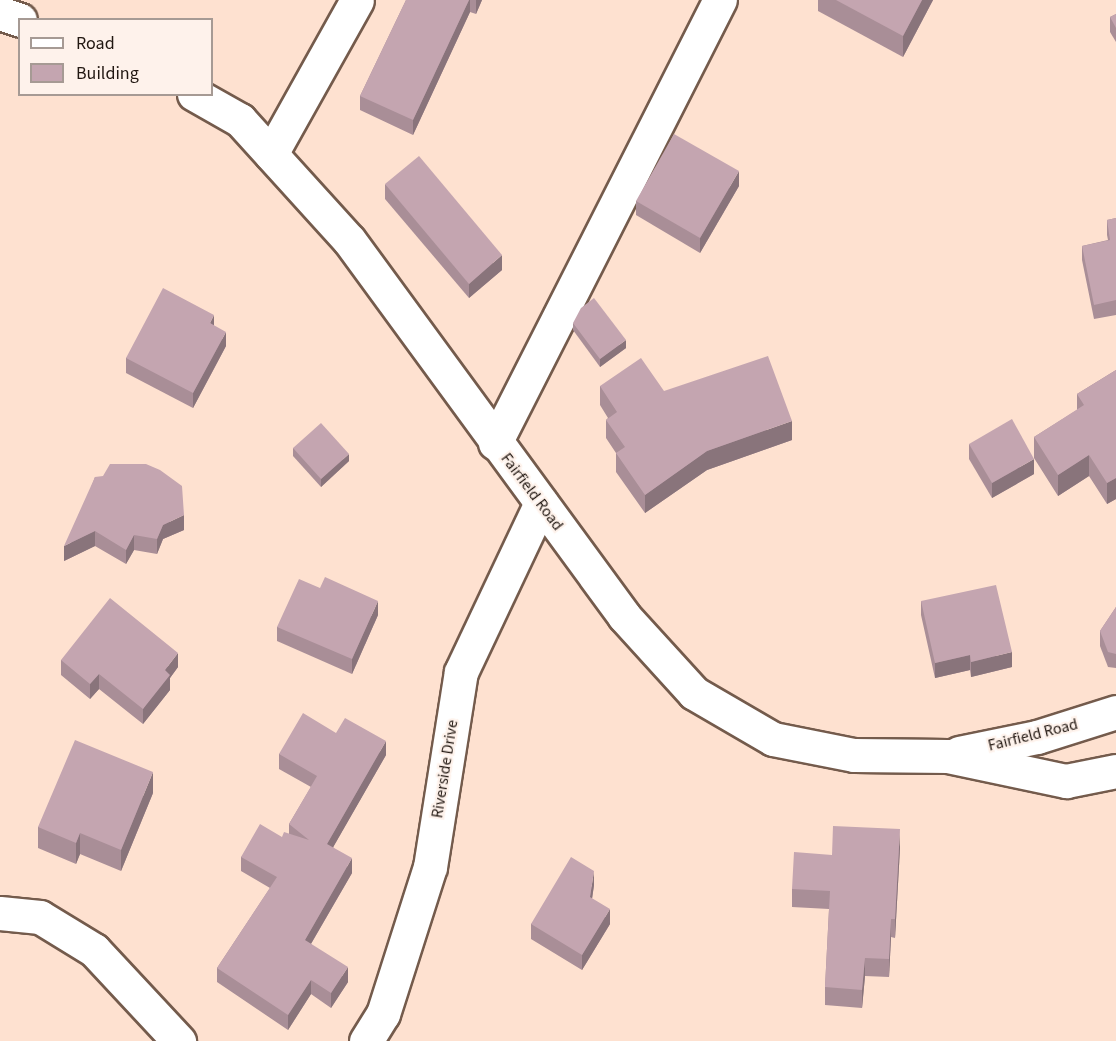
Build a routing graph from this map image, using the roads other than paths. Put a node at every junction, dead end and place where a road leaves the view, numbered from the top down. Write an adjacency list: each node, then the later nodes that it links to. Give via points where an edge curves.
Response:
1 (357, 0): 6 (street)
2 (720, 0): 7 (street)
3 (0, 13): 4 (street)
4 (18, 19)
5 (198, 96): 6 (street, Fairfield Road, via 240,120)
6 (271, 154): 7 (street, Fairfield Road, via 349,240)
7 (495, 442): 8 (street, Fairfield Road)
8 (540, 503): 10 (street, Fairfield Road, via 624,616 694,693 773,740 854,755); 14 (street, Riverside Drive, via 461,672 430,867 383,1014)
9 (1116, 712): 10 (street, Fairfield Road, via 1037,737)
10 (948, 756): 11 (street, Fairfield Road, via 1066,781)
11 (1116, 771)
12 (0, 913): 13 (street, via 40,917 94,950)
13 (180, 1041)
14 (366, 1041)

